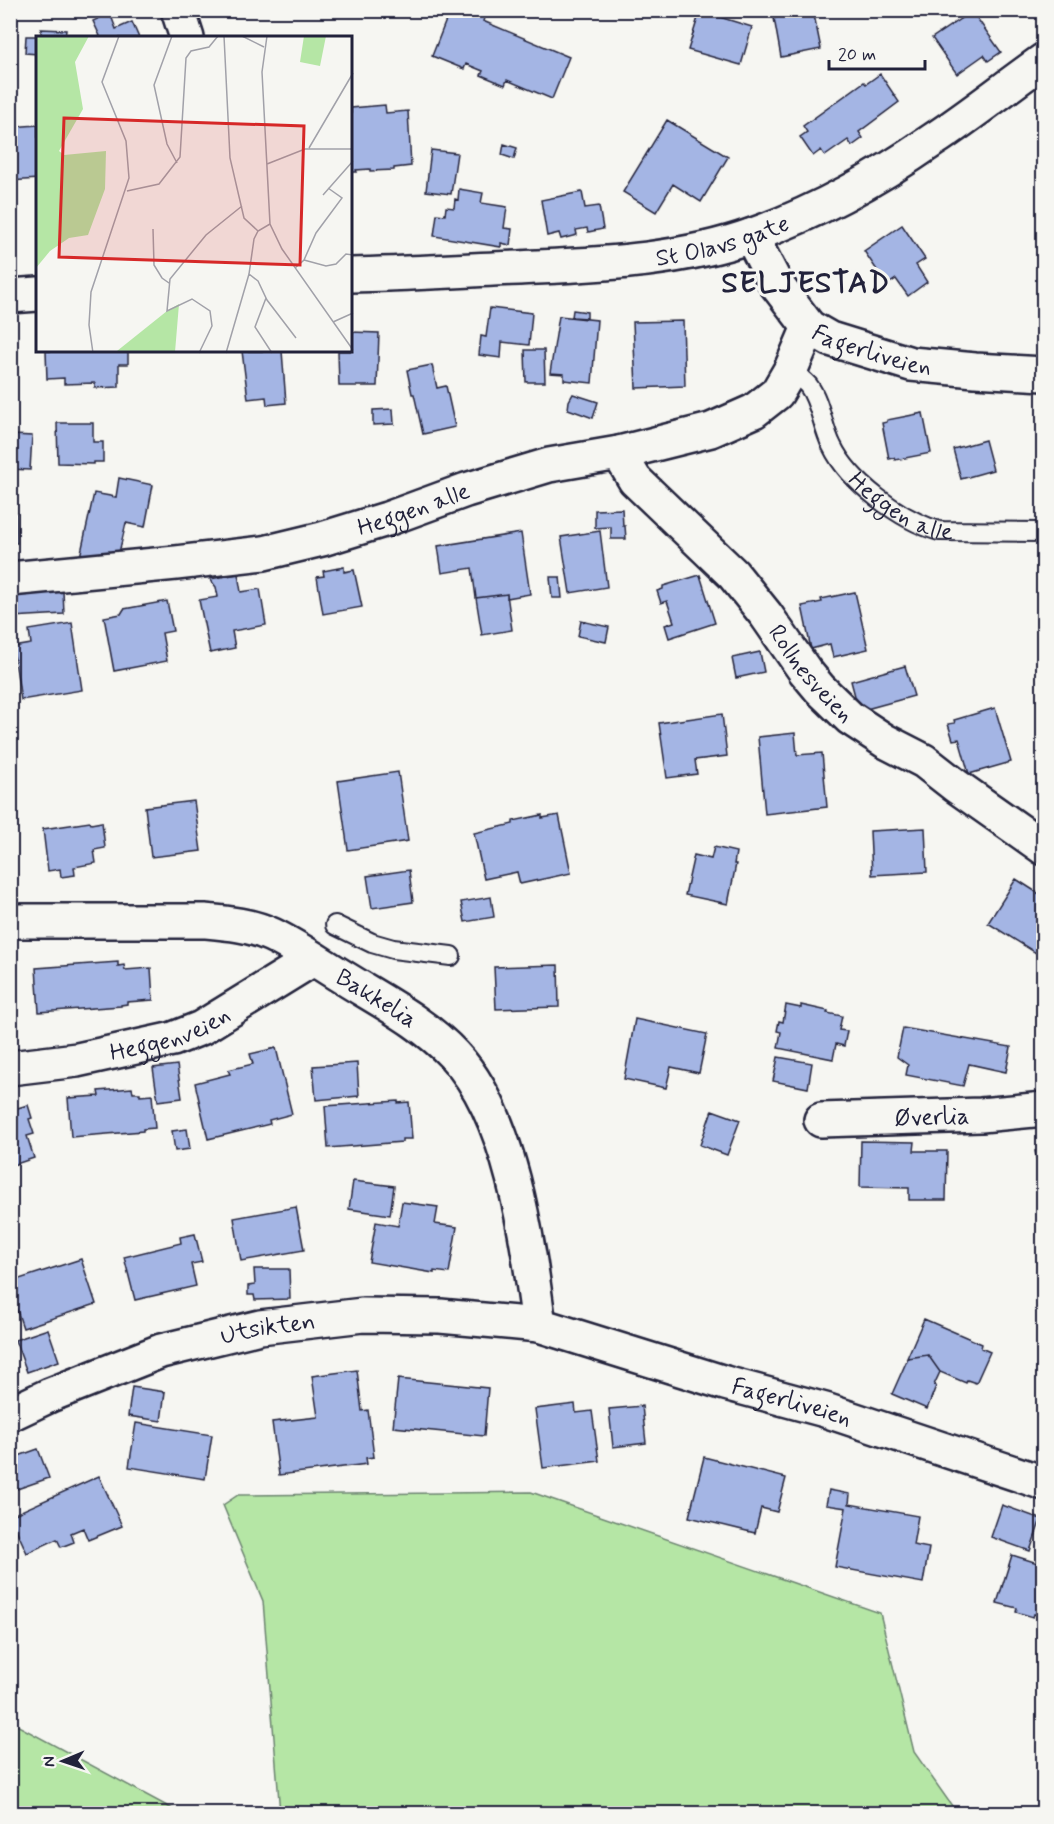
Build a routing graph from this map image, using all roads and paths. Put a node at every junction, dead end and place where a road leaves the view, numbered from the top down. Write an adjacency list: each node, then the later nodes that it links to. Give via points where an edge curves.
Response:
1 (178, 10): 2 (street)
2 (187, 36)
3 (1044, 60): 4 (street, St Olavs gate, via 891,167 845,194)
4 (751, 236): 5 (street, St Olavs gate, via 637,260); 8 (street, Fagerliveien, via 776,284)
5 (352, 275)
6 (36, 294): 7 (street)
7 (10, 296)
8 (809, 327): 9 (street, Heggen alle); 10 (street, Fagerliveien, via 830,339 911,364)
9 (791, 369): 11 (street, Heggen alle, via 777,393 754,411 711,430); 12 (lane, Heggen alle, via 814,395 838,458 872,493 910,519 947,531)
10 (1044, 374)
11 (619, 453): 13 (street, Heggen alle, via 549,465 387,519 264,553); 14 (street, Rollnesveien, via 634,480 733,574 805,671 850,718 924,761)
12 (1044, 532)
13 (10, 579)
14 (1044, 848)
15 (10, 921): 18 (street, Bakkelia, via 236,924 270,934)
16 (335, 925): 17 (lane, via 382,946)
17 (451, 956)
18 (313, 959): 19 (street, Heggenveien, via 201,1028 173,1039 77,1060); 22 (street, Bakkelia, via 418,1024 454,1055 478,1088 497,1124 517,1194)
19 (10, 1068)
20 (1044, 1109): 21 (street, Øverlia)
21 (821, 1120)
22 (539, 1325): 23 (street, Utsikten, via 440,1316 363,1315 260,1327 161,1351); 24 (street, Fagerliveien, via 825,1410)
23 (10, 1414)
24 (1044, 1483)

